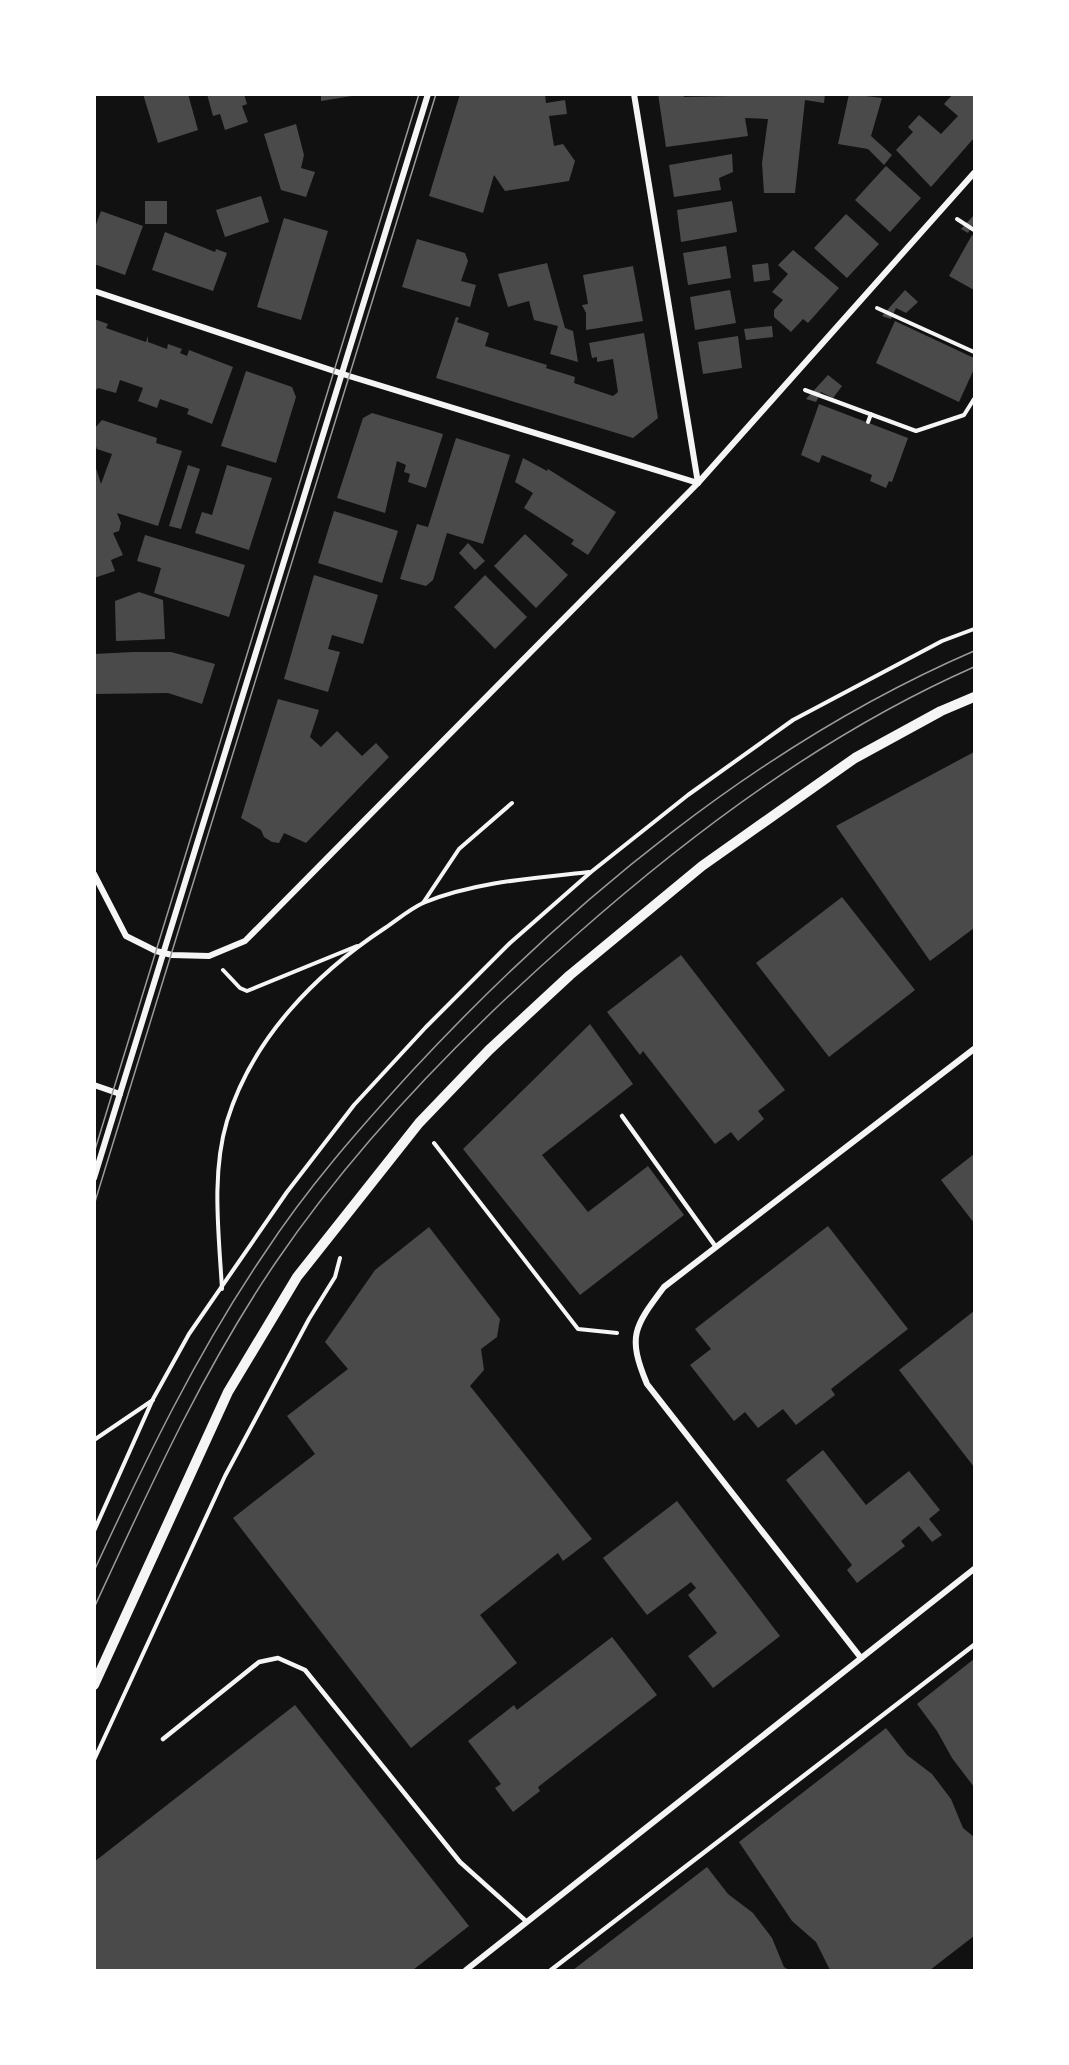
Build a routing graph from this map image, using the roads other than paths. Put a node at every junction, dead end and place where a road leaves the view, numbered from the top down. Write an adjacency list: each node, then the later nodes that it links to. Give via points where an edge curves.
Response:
1 (428, 94): 5 (street)
2 (634, 94): 6 (street)
3 (975, 173): 6 (street)
4 (94, 291): 5 (street)
5 (343, 374): 6 (street); 9 (street)
6 (698, 483): 9 (street, via 245,941 208,956)
7 (975, 697): 19 (street, via 855,758 702,866 570,975 489,1050 419,1123 297,1277 228,1392)
8 (94, 874): 9 (street, via 126,936)
9 (162, 953): 12 (street)
10 (975, 1049): 15 (street)
11 (94, 1085): 12 (street)
12 (120, 1094): 14 (street)
13 (622, 1116): 15 (lane)
14 (94, 1178)
15 (716, 1247): 18 (street, via 664,1287 640,1318 634,1354 647,1384)
16 (975, 1569): 18 (street)
17 (975, 1645): 23 (lane)
18 (861, 1658): 21 (street)
19 (94, 1685)
20 (163, 1739): 21 (lane, via 259,1662 278,1658 305,1670 460,1862)
21 (527, 1922): 22 (street)
22 (466, 1971)
23 (551, 1971)

